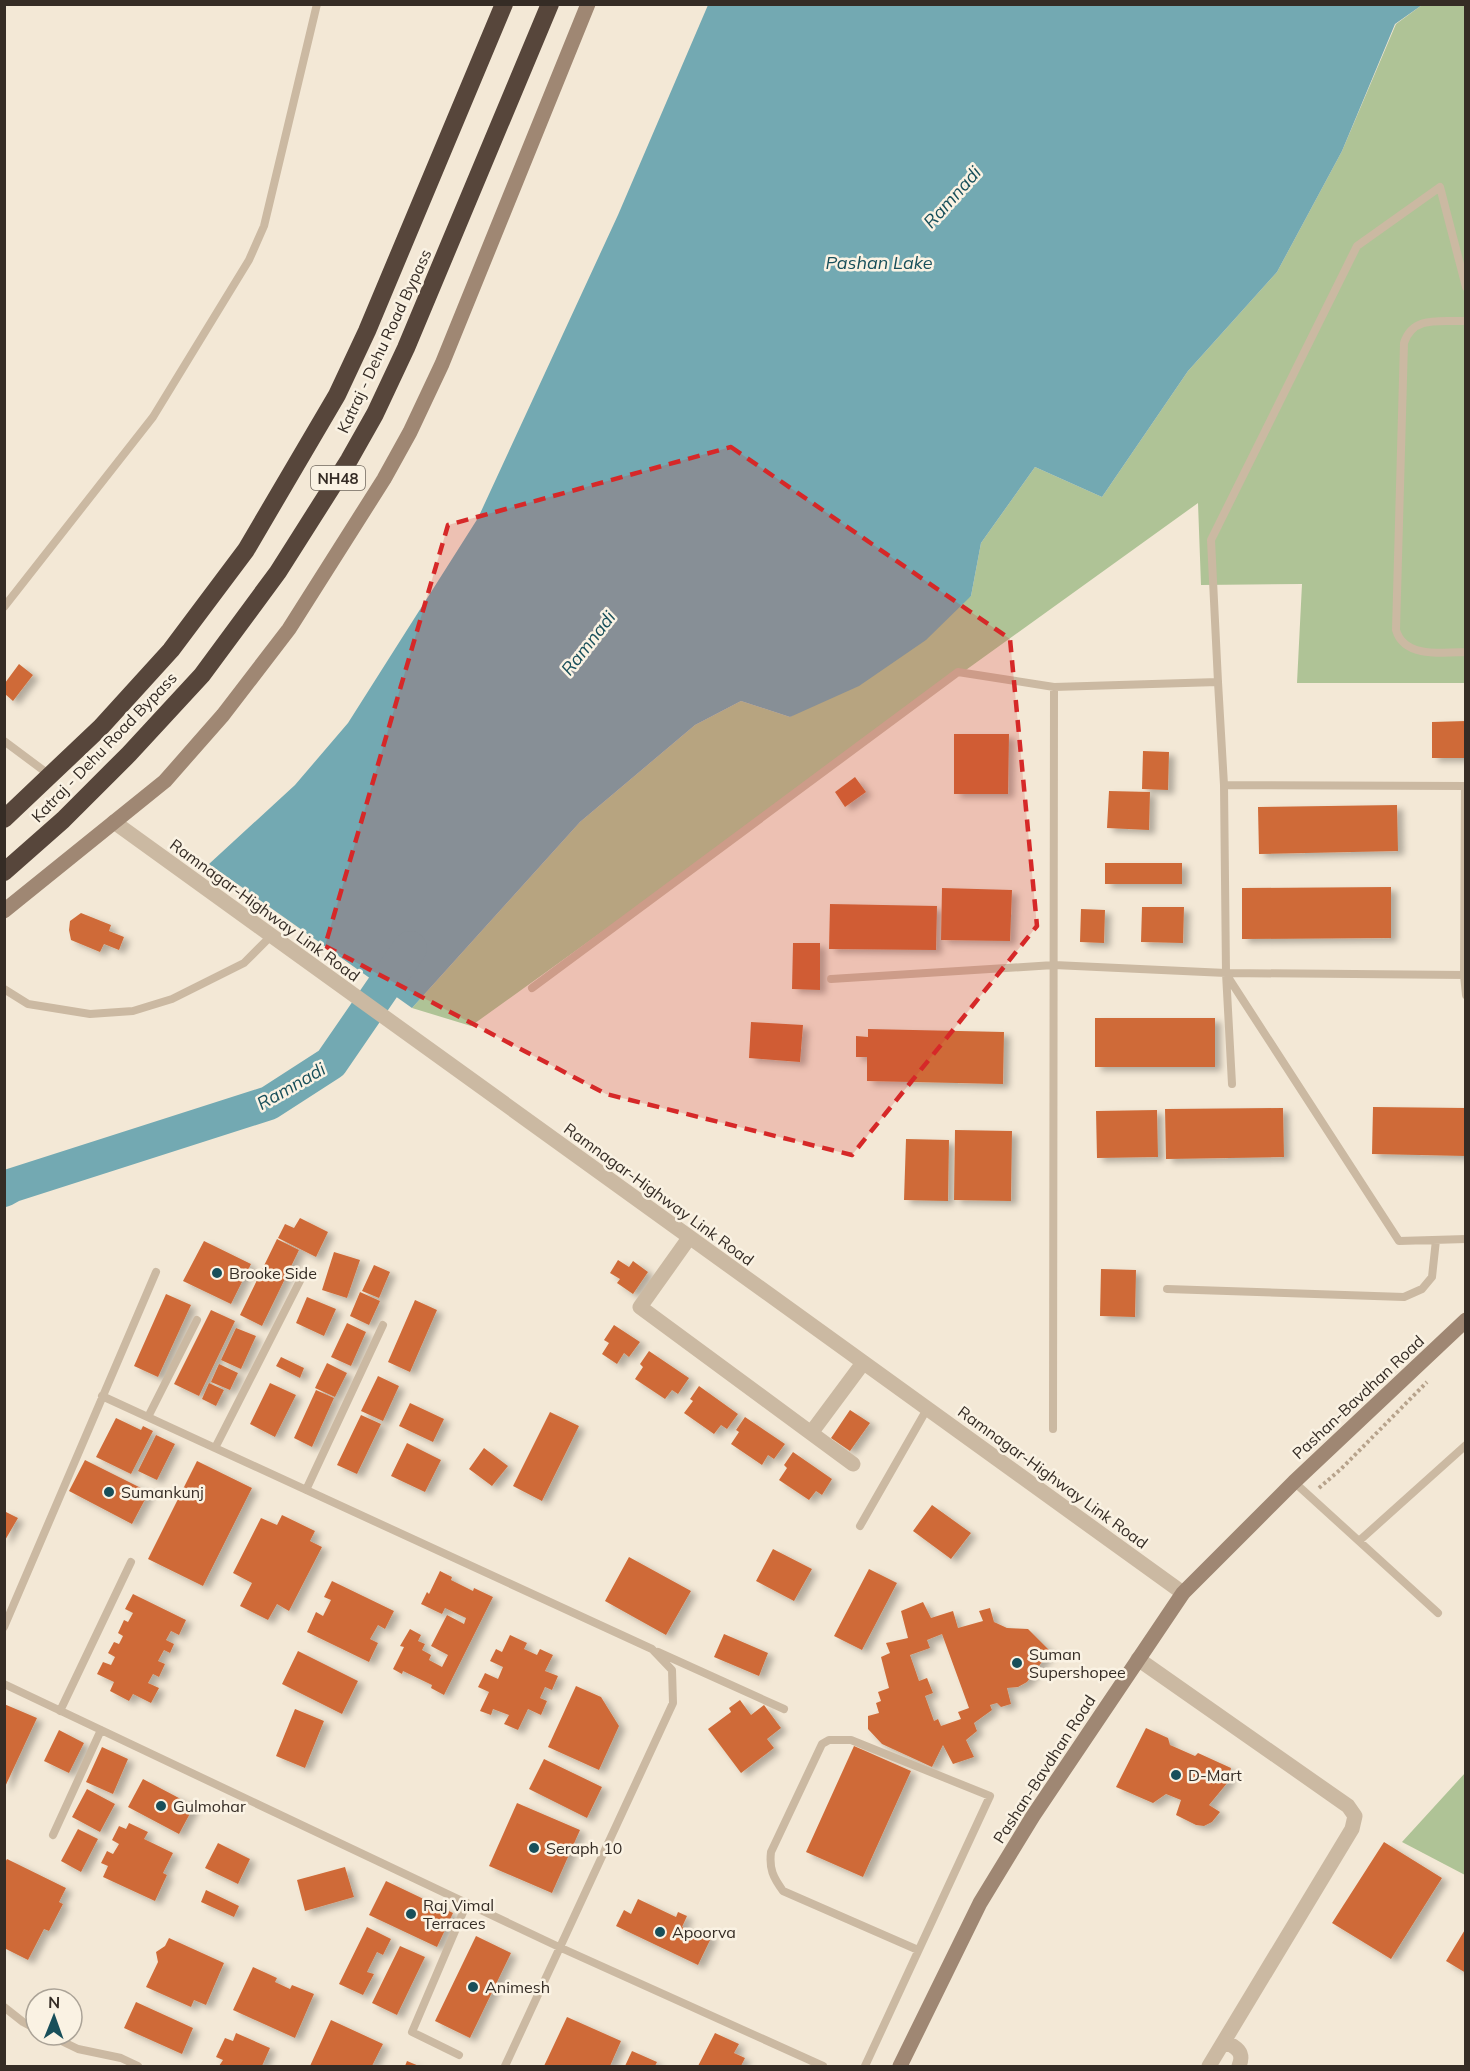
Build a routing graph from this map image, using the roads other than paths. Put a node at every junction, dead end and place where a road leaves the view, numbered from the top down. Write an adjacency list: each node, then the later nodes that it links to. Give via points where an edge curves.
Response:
1 (317, 4): 7 (lane, via 264,226 249,260 153,417)
2 (504, 4): 12 (highway, Katraj - Dehu Road Bypass / NH48, via 367,331 312,440 246,550 171,650 101,728)
3 (550, 4): 17 (highway, Katraj - Dehu Road Bypass / NH48, via 375,414 279,572 202,675 63,820)
4 (588, 4): 16 (street, via 442,364 384,479 289,629 223,715 165,781)
5 (1466, 286): 9 (lane, via 1440,188 1357,246 1211,540)
6 (1466, 321): 8 (lane, via 1423,323 1407,333 1404,343 1396,630 1405,645 1418,650)
7 (4, 607)
8 (1466, 652)
9 (1218, 681): 10 (lane); 13 (lane)
10 (1054, 687): 20 (lane); 24 (lane, via 958,672)
11 (4, 741): 12 (lane)
12 (51, 776): 15 (highway, Katraj - Dehu Road Bypass / NH48)
13 (1224, 785): 14 (lane); 21 (lane)
14 (1465, 786): 22 (lane)
15 (4, 819)
16 (114, 822): 18 (street); 19 (street, Ramnagar-Highway Link Road)
17 (4, 872)
18 (4, 911)
19 (270, 937): 25 (lane, via 244,963 172,999 133,1011 90,1014 28,1004); 28 (street, Ramnagar-Highway Link Road)
20 (1054, 965): 21 (lane); 23 (lane); 41 (lane)
21 (1226, 973): 22 (lane); 27 (lane); 30 (lane, via 1399,1240)
22 (1465, 975): 26 (lane)
23 (831, 979)
24 (532, 988)
25 (4, 989)
26 (1466, 994)
27 (1232, 1084)
28 (689, 1238): 37 (street, Ramnagar-Highway Link Road); 42 (street, via 640,1307)
29 (1466, 1239): 30 (lane)
30 (1436, 1240): 33 (lane, via 1432,1277 1422,1289 1404,1297)
31 (156, 1272): 38 (lane)
32 (304, 1274): 44 (lane)
33 (1167, 1289)
34 (197, 1320): 40 (lane)
35 (1466, 1320): 46 (street, Pashan-Bavdhan Road)
36 (383, 1325): 47 (lane)
37 (863, 1363): 39 (street, Ramnagar-Highway Link Road); 42 (street)
38 (102, 1396): 40 (lane); 53 (lane)
39 (927, 1409): 48 (lane); 51 (street, Ramnagar-Highway Link Road)
40 (148, 1418): 44 (lane)
41 (1053, 1429)
42 (811, 1433): 45 (street)
43 (1466, 1445): 49 (lane)
44 (215, 1448): 47 (lane)
45 (853, 1464)
46 (1294, 1482): 49 (lane); 51 (street, Pashan-Bavdhan Road)
47 (306, 1490): 54 (lane)
48 (860, 1527)
49 (1359, 1541): 52 (lane)
50 (131, 1562): 58 (lane)
51 (1183, 1593): 55 (street, Pashan-Bavdhan Road)
52 (1438, 1613)
53 (4, 1626)
54 (652, 1649): 57 (lane); 62 (lane, via 672,1670 673,1703)
55 (1138, 1659): 66 (street, via 1348,1806 1355,1816 1352,1829); 73 (street, Pashan-Bavdhan Road, via 980,1903)
56 (4, 1684): 58 (lane)
57 (784, 1709)
58 (60, 1711): 59 (lane)
59 (101, 1730): 60 (lane); 61 (lane)
60 (53, 1835)
61 (467, 1903): 62 (lane); 68 (lane, via 412,2032)
62 (559, 1947): 70 (lane); 71 (lane)
63 (918, 1950): 63 (lane, via 990,1796 851,1740 829,1740 822,1744 771,1852 769,1866 774,1879 783,1891); 72 (lane)
64 (4, 2007): 65 (lane)
65 (24, 2022)
66 (1224, 2041): 74 (street); 75 (street, via 1240,2053)
67 (74, 2047): 69 (lane, via 121,2058)
68 (459, 2055)
69 (138, 2067)
70 (505, 2067)
71 (823, 2067)
72 (865, 2067)
73 (900, 2067)
74 (1209, 2067)
75 (1239, 2067)

